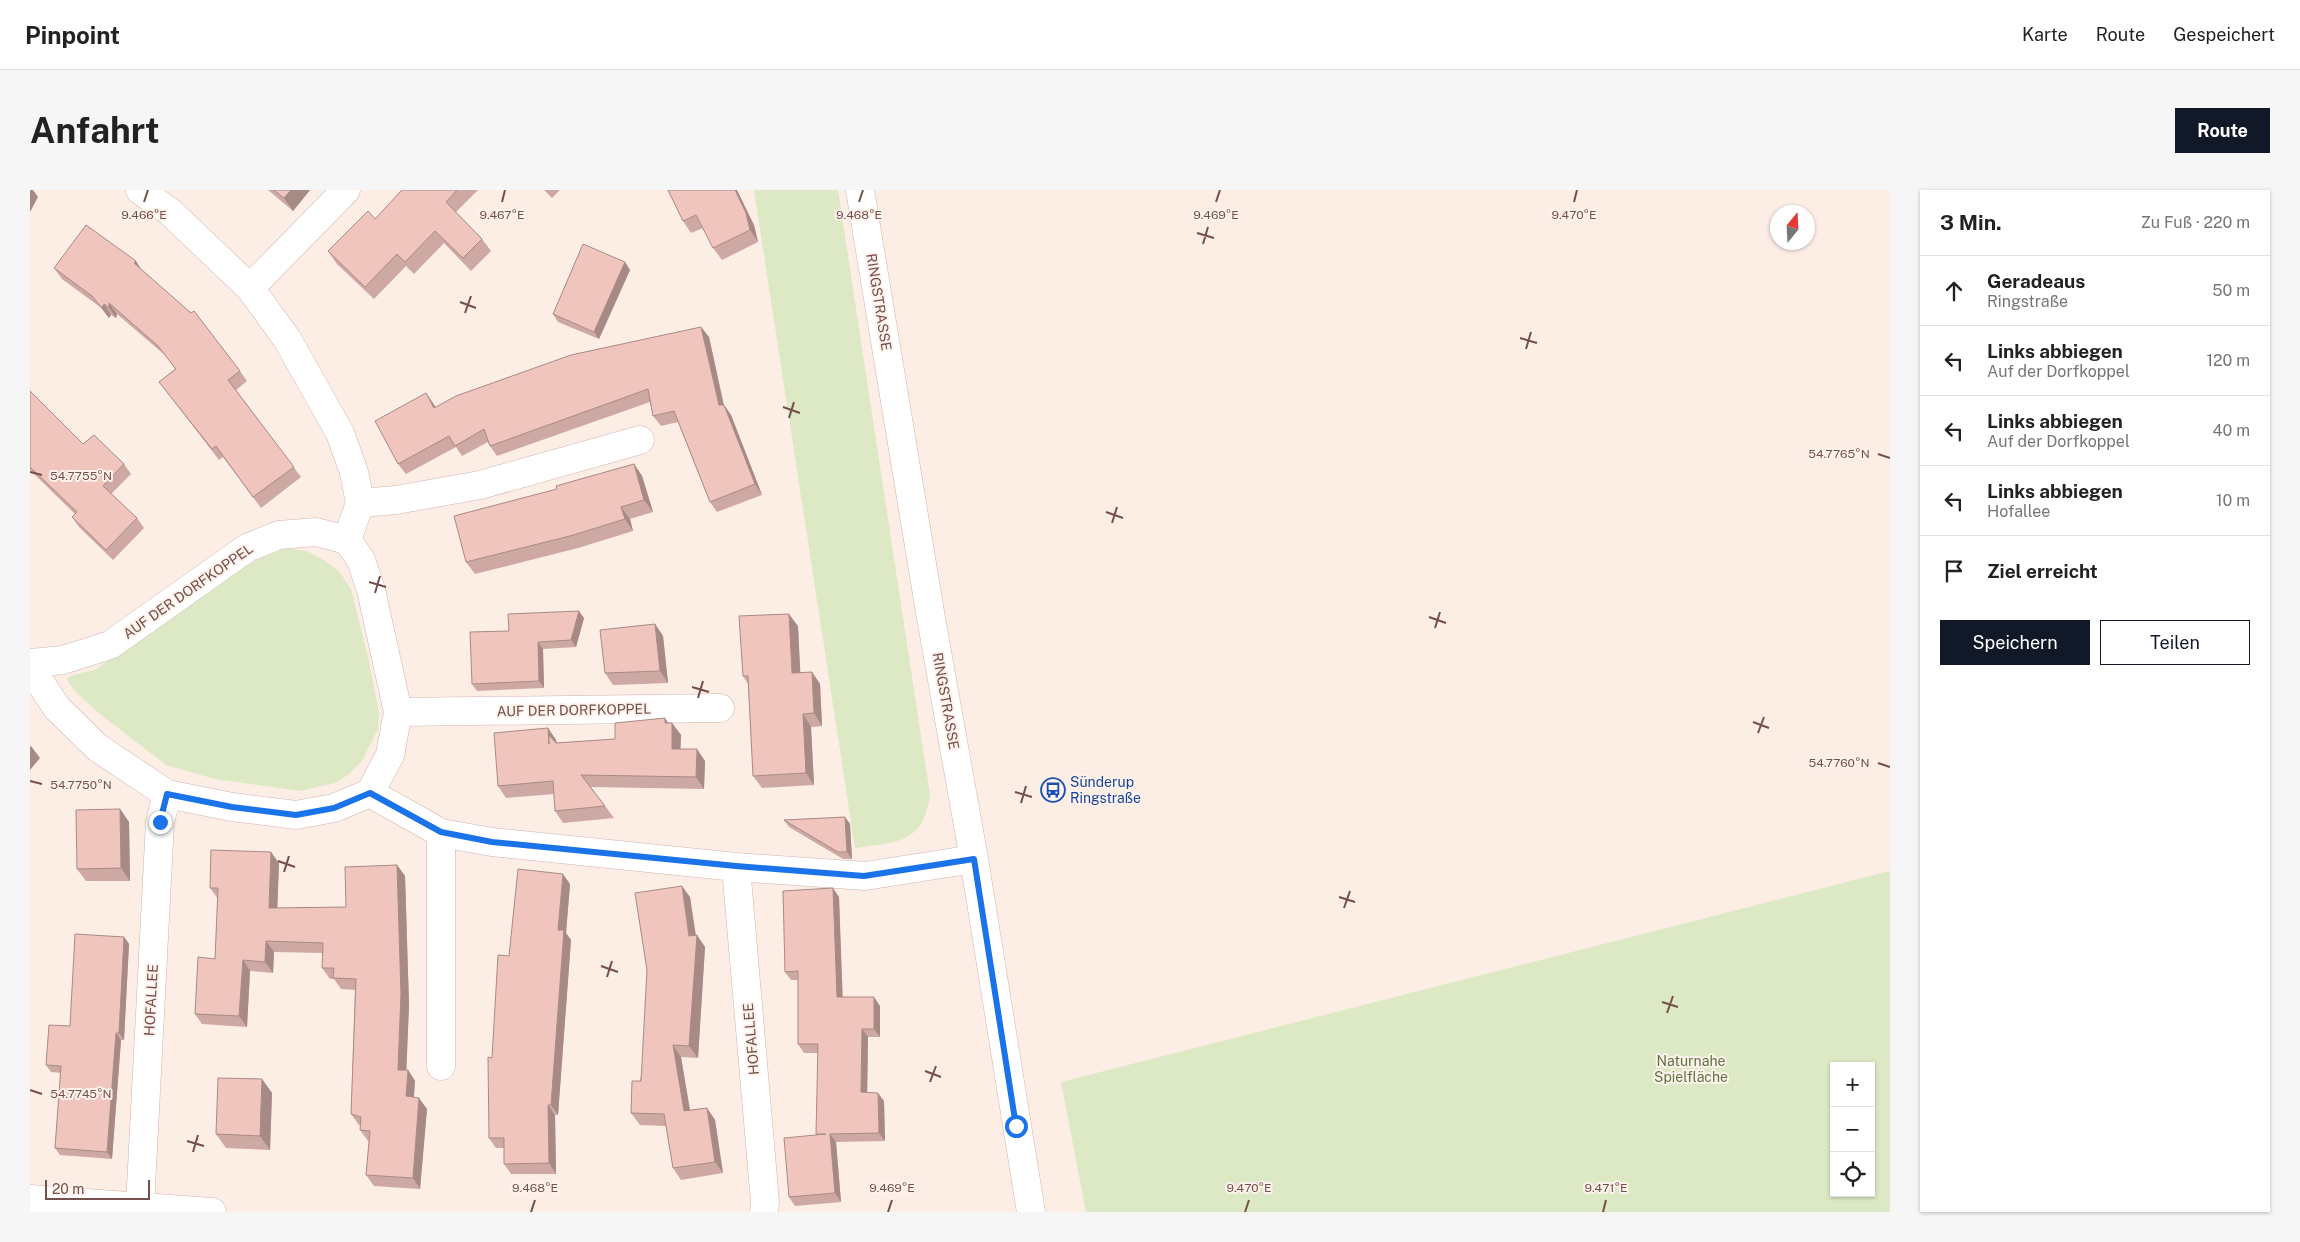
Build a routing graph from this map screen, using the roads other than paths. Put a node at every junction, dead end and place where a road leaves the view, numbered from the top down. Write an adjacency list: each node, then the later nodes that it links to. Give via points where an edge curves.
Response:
1 (140, 190): 4 (street, via 169,211)
2 (346, 190): 4 (street)
3 (860, 190): 14 (street, RINGSTRASSE)
4 (250, 288): 6 (street, via 287,339 340,433 354,472)
5 (640, 440): 6 (street, via 480,485)
6 (360, 503): 7 (street)
7 (347, 540): 8 (street, AUF DER DORFKOPPEL, via 316,532 279,535 247,548 110,645 63,660); 10 (street, via 361,560 371,590)
8 (30, 665): 12 (street, AUF DER DORFKOPPEL, via 57,708 98,748)
9 (720, 708): 10 (street, AUF DER DORFKOPPEL)
10 (398, 712): 11 (street, via 390,755)
11 (370, 793): 12 (street, AUF DER DORFKOPPEL, via 334,808 296,815); 13 (street)
12 (167, 794): 18 (street, HOFALLEE, via 160,822)
13 (441, 832): 15 (street, via 492,842); 16 (street)
14 (974, 859): 15 (street, via 864,876); 21 (street, RINGSTRASSE)
15 (736, 866): 20 (street, HOFALLEE)
16 (441, 1066)
17 (30, 1199): 18 (street)
18 (140, 1206): 19 (street)
19 (212, 1212)
20 (764, 1212)
21 (1031, 1212)

